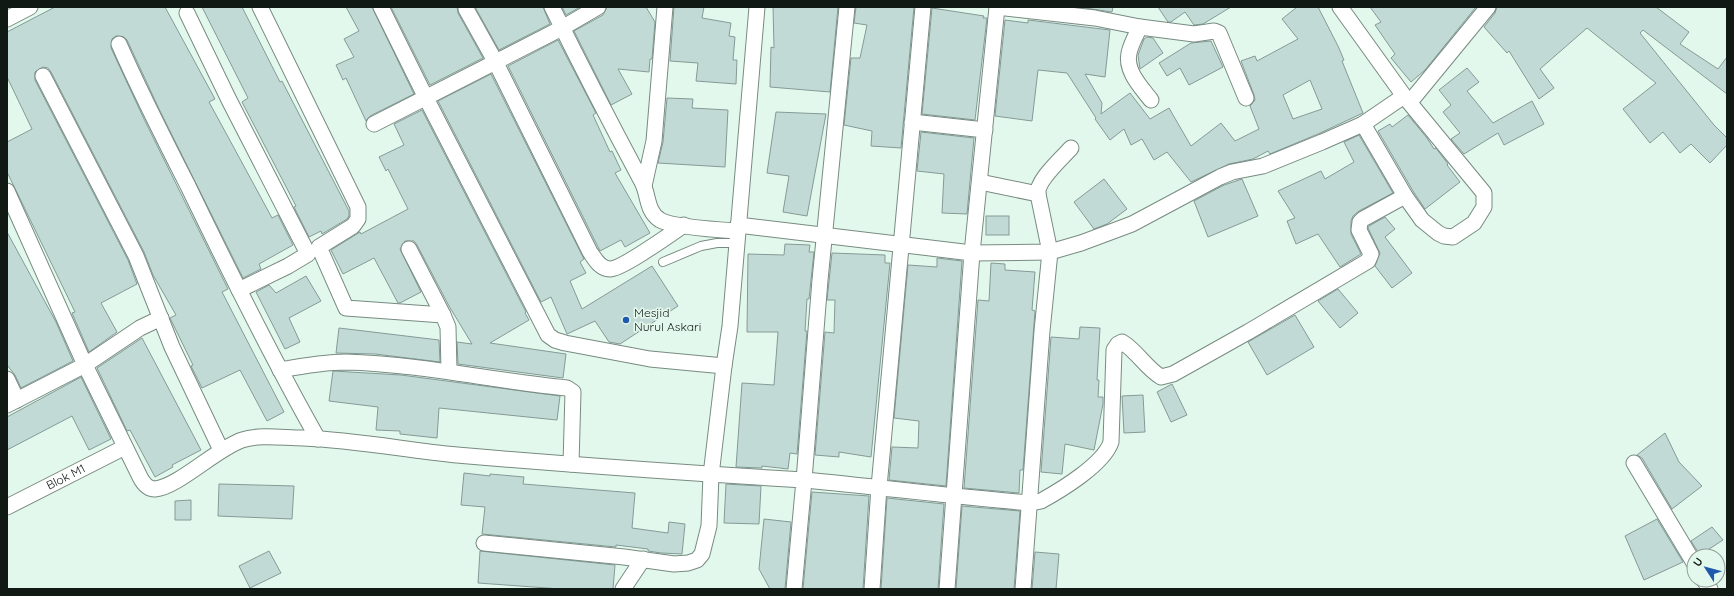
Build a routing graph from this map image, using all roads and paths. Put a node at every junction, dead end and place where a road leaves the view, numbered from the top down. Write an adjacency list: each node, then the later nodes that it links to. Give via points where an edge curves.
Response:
1 (30, 7): 15 (street)
2 (260, 7): 44 (street, via 358,208 358,219 353,226 319,247 346,308)
3 (381, 7): 21 (street)
4 (552, 7): 17 (street)
5 (598, 7): 17 (street)
6 (665, 7): 31 (street, via 654,141)
7 (756, 7): 36 (street)
8 (847, 7): 37 (street)
9 (923, 7): 25 (street)
10 (997, 7): 16 (street, via 1095,18); 28 (street)
11 (1340, 7): 23 (street)
12 (1488, 7): 23 (street)
13 (466, 10): 19 (street)
14 (186, 13): 43 (street, via 308,254)
15 (7, 19)
16 (1140, 27): 22 (street, via 1194,34 1214,31 1219,33); 24 (street, via 1129,53 1129,64 1132,74)
17 (562, 28): 19 (street); 31 (street)
18 (119, 44): 43 (street, via 139,90)
19 (495, 61): 21 (street); 35 (street, via 590,252 598,263 611,269 624,264)
20 (43, 76): 45 (street, via 136,256)
21 (426, 98): 26 (street); 47 (street, via 548,335 555,340 650,359)
22 (1246, 98)
23 (1407, 99): 27 (street); 34 (street, via 1484,194 1485,200 1484,207 1474,223 1453,237 1444,236 1422,220)
24 (1151, 100)
25 (912, 122): 28 (street); 38 (street)
26 (374, 124)
27 (1363, 124): 34 (street); 40 (street, via 1263,166 1232,172 1132,224)
28 (985, 130): 30 (street)
29 (1071, 148): 33 (street, via 1041,182)
30 (980, 182): 33 (street); 41 (street)
31 (644, 186): 35 (street, via 650,208 656,217 667,224)
32 (7, 191): 46 (street)
33 (1038, 194): 40 (street)
34 (1405, 196): 61 (street, via 1360,222 1359,230 1371,254 1368,260 1173,374 1161,377 1129,346 1122,342 1118,344 1114,350 1109,448 1098,462 1078,477 1048,497)
35 (684, 225): 36 (street)
36 (738, 233): 37 (street); 42 (lane); 47 (street)
37 (824, 236): 38 (street); 58 (street)
38 (901, 246): 41 (street); 59 (street)
39 (409, 249): 44 (street)
40 (1050, 252): 41 (street); 61 (street)
41 (972, 253): 60 (street)
42 (663, 262)
43 (239, 290): 48 (street)
44 (443, 315): 49 (street, via 448,327)
45 (161, 318): 46 (street, via 140,328); 54 (street)
46 (85, 365): 51 (street); 53 (street)
47 (724, 366): 57 (street)
48 (280, 370): 49 (street, via 321,363 346,362); 52 (street)
49 (449, 372): 56 (street, via 572,390)
50 (7, 379): 51 (street)
51 (12, 403)
52 (318, 439): 54 (street, via 244,439); 56 (street)
53 (125, 447): 54 (street, via 145,485 155,489 178,480); 62 (street, Blok M1)
54 (221, 450)
55 (1634, 463): 64 (street)
56 (571, 464): 57 (street)
57 (711, 475): 58 (street); 65 (street, via 709,526 698,560 674,564)
58 (804, 480): 59 (street); 67 (street)
59 (879, 487): 60 (street); 68 (street)
60 (953, 497): 61 (street); 69 (street)
61 (1030, 503): 70 (street)
62 (7, 507)
63 (484, 543): 65 (street)
64 (1686, 550)
65 (643, 559): 66 (street)
66 (623, 589)
67 (794, 589)
68 (872, 589)
69 (946, 589)
70 (1023, 589)

